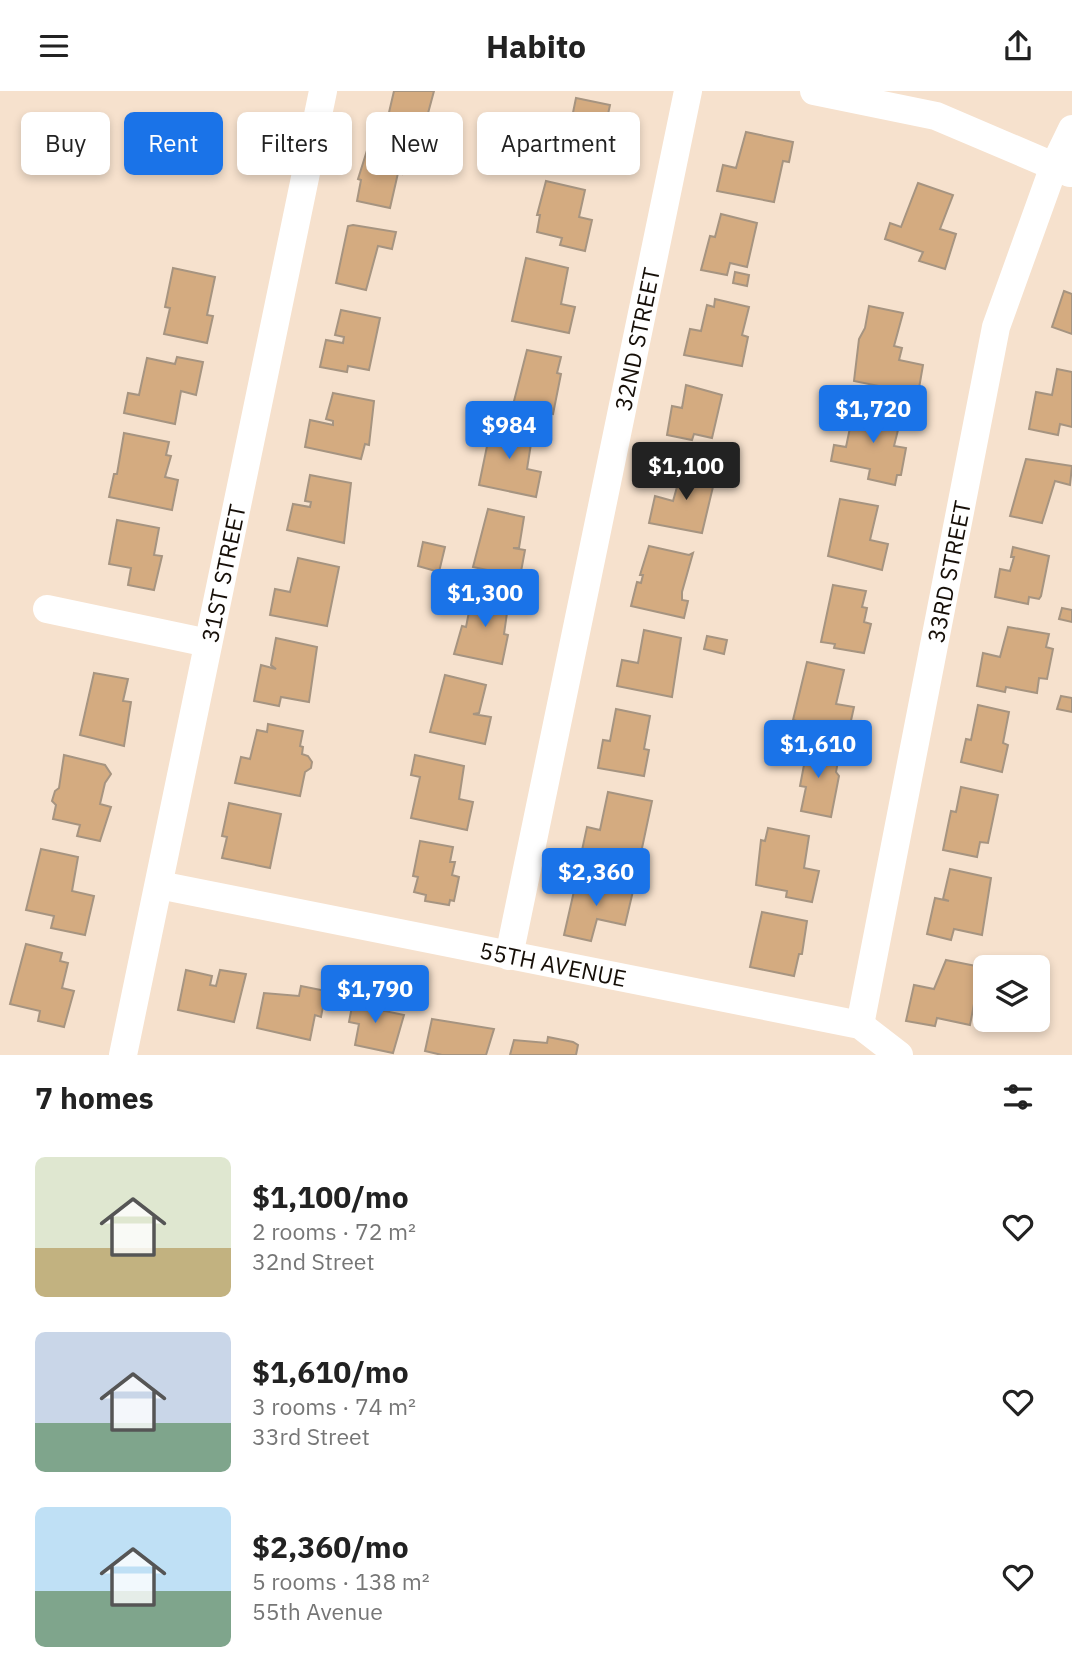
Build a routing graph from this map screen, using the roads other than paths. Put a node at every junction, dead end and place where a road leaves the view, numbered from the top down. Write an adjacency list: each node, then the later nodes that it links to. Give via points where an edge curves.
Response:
1 (323, 91): 7 (street, 31ST STREET)
2 (688, 91): 9 (street, 32ND STREET)
3 (814, 91): 5 (street, via 936,116)
4 (1072, 129): 5 (street, 33RD STREET)
5 (1063, 170): 10 (street, 33RD STREET, via 996,327)
6 (47, 609): 7 (street)
7 (208, 643): 8 (street, 31ST STREET)
8 (159, 885): 9 (street, 55TH AVENUE); 11 (street, 31ST STREET)
9 (509, 956): 10 (street, 55TH AVENUE)
10 (860, 1024): 12 (street, 55TH AVENUE)
11 (123, 1055)
12 (899, 1055)

